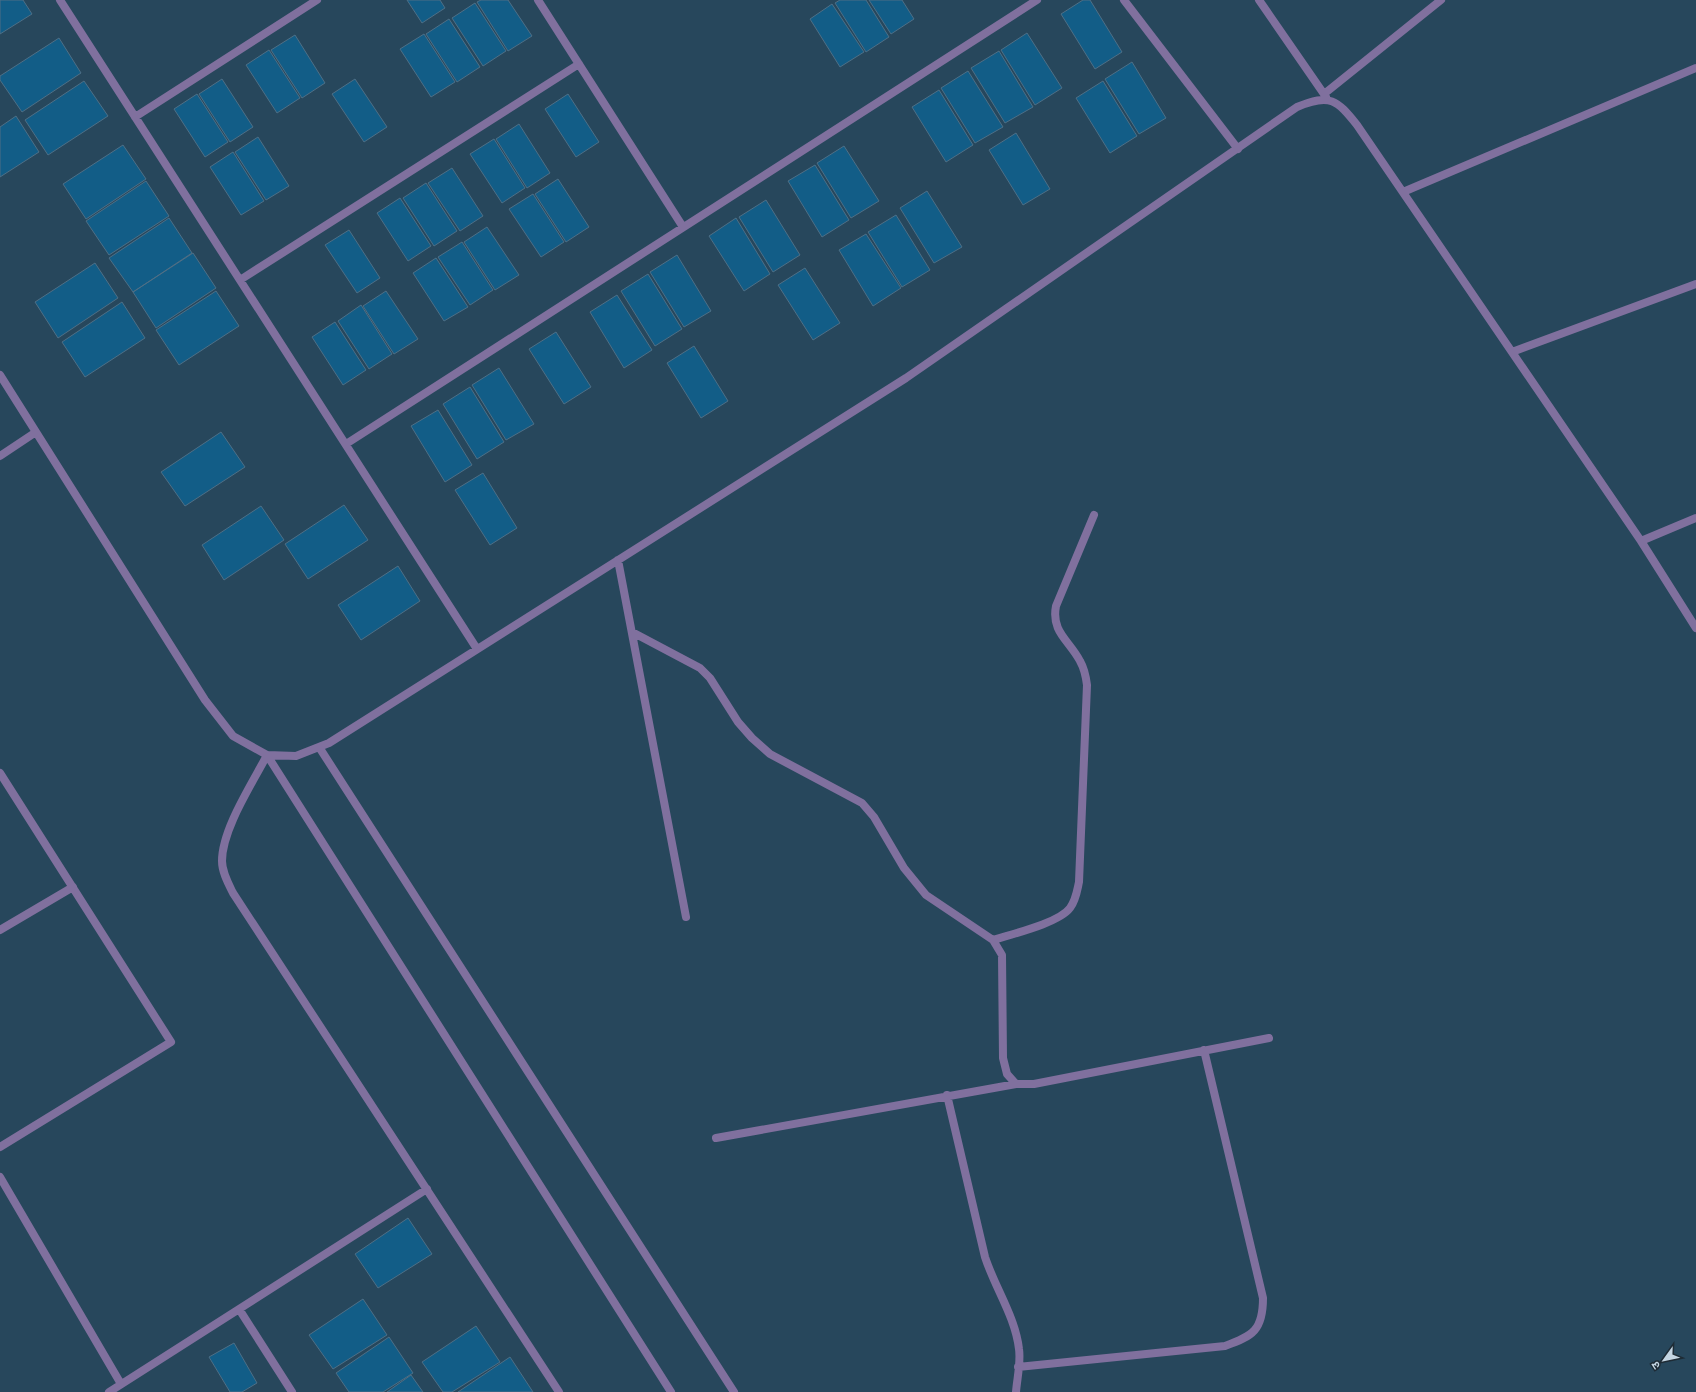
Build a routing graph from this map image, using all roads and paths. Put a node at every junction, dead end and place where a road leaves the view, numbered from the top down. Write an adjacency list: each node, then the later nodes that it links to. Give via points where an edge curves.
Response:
1 (60, 0): 11 (street)
2 (317, 0): 11 (street)
3 (538, 0): 8 (street)
4 (1038, 0): 14 (street)
5 (1124, 0): 12 (street)
6 (1259, 0): 10 (street)
7 (1441, 0): 10 (street)
8 (579, 64): 14 (street); 15 (street)
9 (1696, 68): 13 (street)
10 (1326, 97): 12 (street, via 1297,106); 13 (street, via 1341,105)
11 (136, 117): 15 (street)
12 (1238, 149): 25 (street, via 906,378)
13 (1403, 192): 17 (street)
14 (683, 227): 20 (street)
15 (240, 280): 20 (street)
16 (1696, 284): 17 (street)
17 (1512, 352): 24 (street)
18 (0, 375): 19 (street)
19 (36, 432): 21 (street); 30 (street, via 205,700 233,736)
20 (346, 444): 28 (street)
21 (0, 456)
22 (1094, 515): 35 (street, via 1054,616 1057,628 1081,661 1087,685 1079,882 1076,898 1070,909 1056,918)
23 (1696, 518): 24 (street)
24 (1641, 542): 26 (street)
25 (618, 560): 27 (street); 28 (street)
26 (1696, 628)
27 (632, 632): 33 (street); 35 (street, via 700,668 710,678 738,722 770,754 862,803 874,817 904,868 926,895)
28 (477, 650): 29 (street)
29 (319, 747): 30 (street, via 296,756); 51 (street)
30 (267, 755): 43 (street, via 231,824 224,845 222,862 226,879); 50 (street)
31 (0, 773): 32 (street)
32 (73, 887): 34 (street); 41 (street, via 171,1042)
33 (686, 917)
34 (0, 930)
35 (993, 940): 38 (street, via 1002,955 1003,1058 1007,1074)
36 (1269, 1038): 37 (street)
37 (1204, 1050): 38 (street, via 1034,1084); 45 (street, via 1263,1298 1263,1315 1258,1324 1252,1334 1225,1346)
38 (1016, 1084): 39 (street)
39 (947, 1095): 40 (street); 45 (street, via 985,1257 1017,1336 1020,1351)
40 (716, 1138)
41 (0, 1146)
42 (0, 1177): 46 (street)
43 (427, 1189): 44 (street); 49 (street)
44 (239, 1309): 46 (street); 48 (street)
45 (1018, 1367): 52 (street)
46 (122, 1384): 47 (street)
47 (109, 1392)
48 (292, 1392)
49 (559, 1392)
50 (671, 1392)
51 (734, 1392)
52 (1016, 1392)

